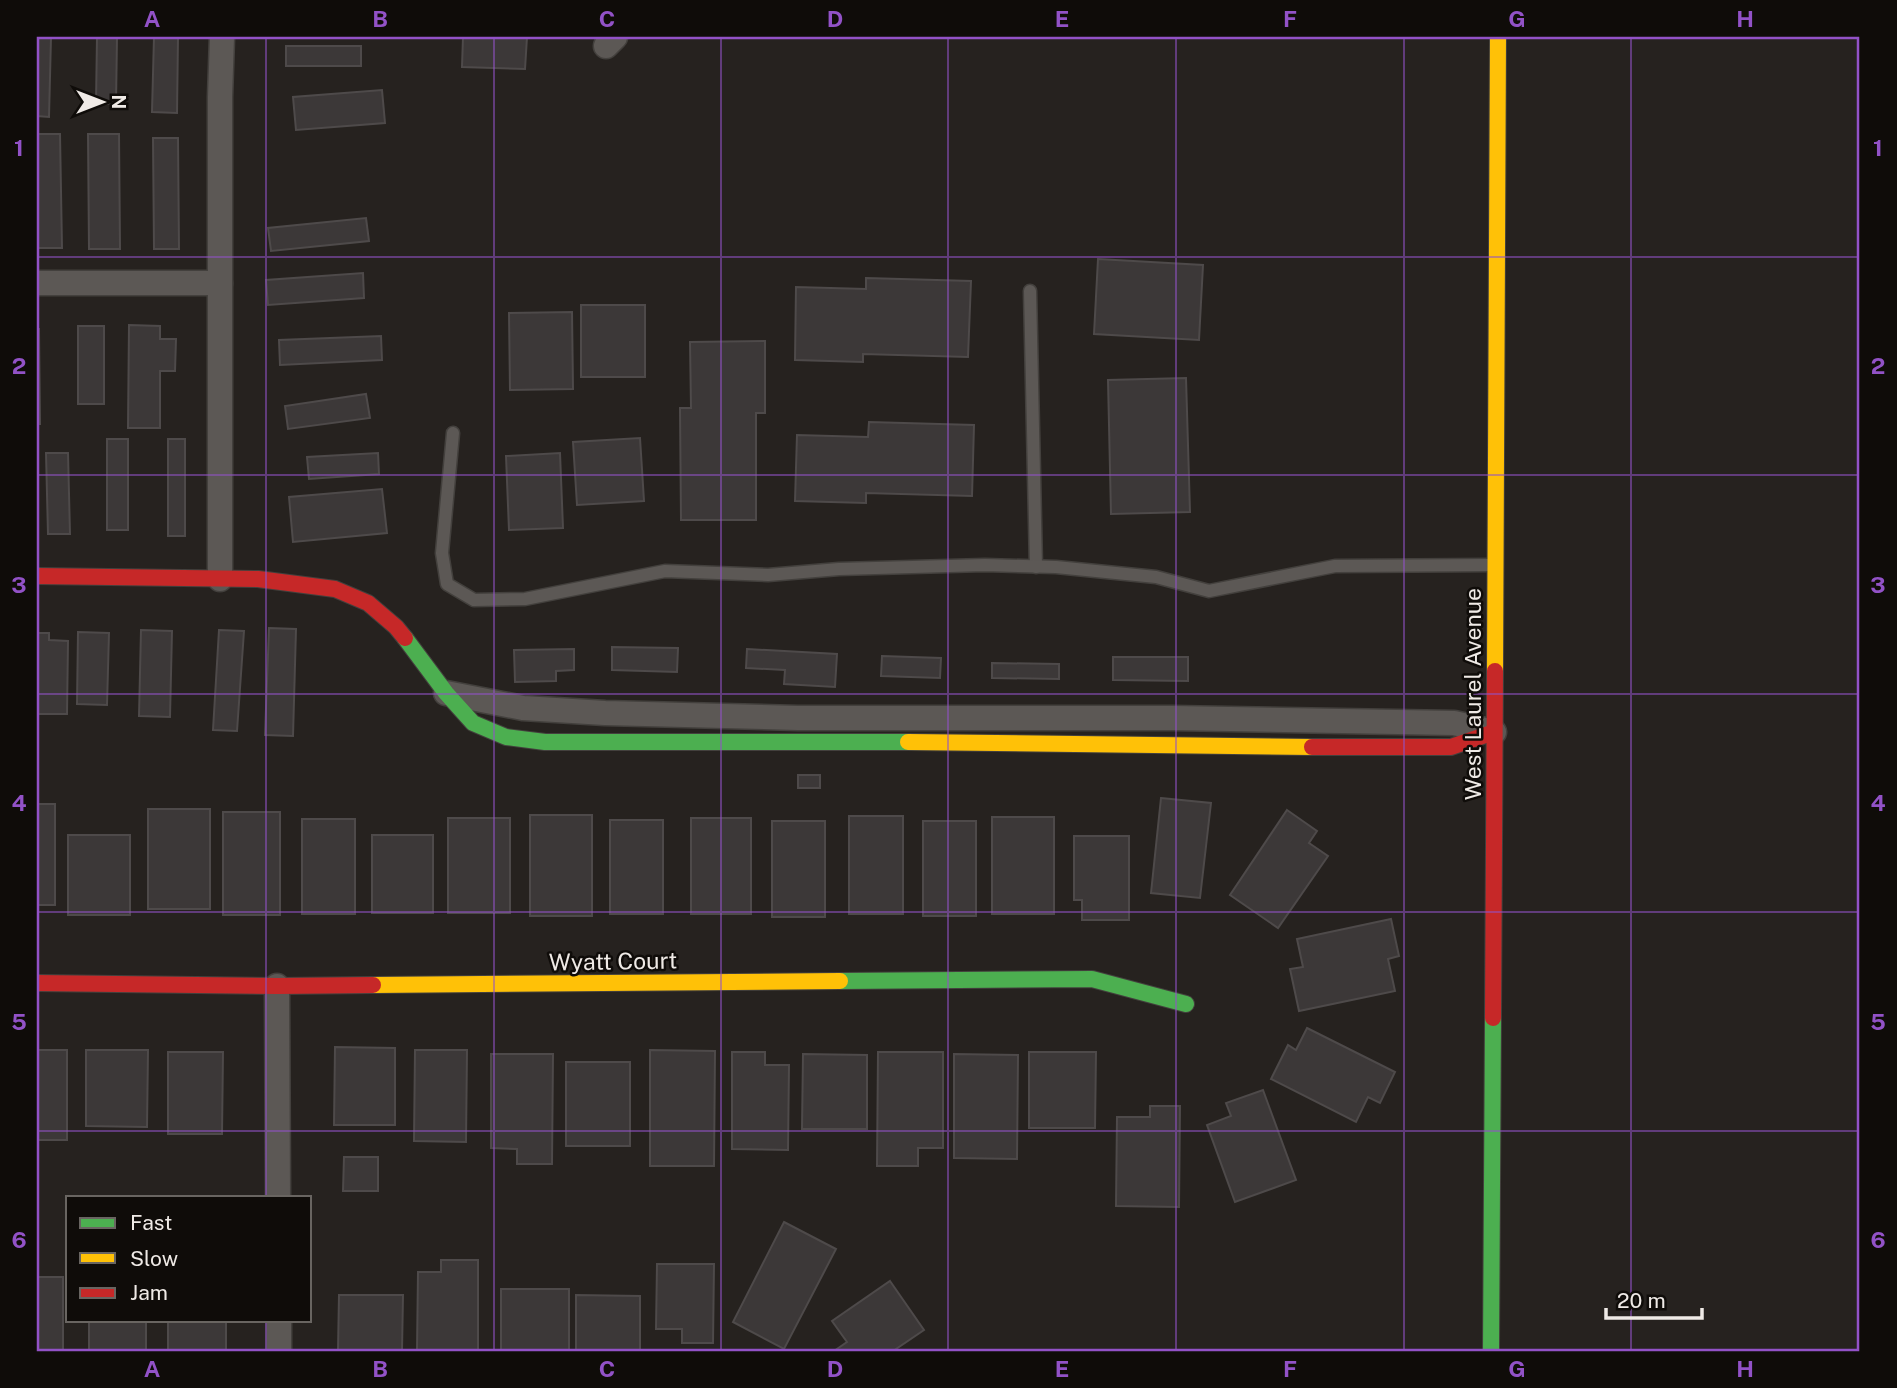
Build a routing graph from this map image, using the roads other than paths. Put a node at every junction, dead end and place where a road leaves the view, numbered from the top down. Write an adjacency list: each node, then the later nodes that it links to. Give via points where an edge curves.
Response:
1 (222, 37): 4 (street)
2 (1498, 37): 7 (street, West Laurel Avenue)
3 (37, 283): 4 (street)
4 (220, 283): 10 (street)
5 (1030, 291): 8 (lane)
6 (453, 433): 8 (lane, via 443,553 447,584 474,600 526,599 665,570 768,575 839,569)
7 (1495, 565): 8 (lane, via 1335,566 1209,591 1156,577); 12 (street, West Laurel Avenue)
8 (1036, 567)
9 (37, 576): 10 (street)
10 (220, 579): 11 (street, via 335,589 368,603 396,627)
11 (446, 693): 12 (street, via 523,708 605,713 1454,723)
12 (1494, 732): 19 (street, West Laurel Avenue)
13 (37, 984): 14 (street, Wyatt Court)
14 (277, 986): 15 (street, Wyatt Court, via 1092,979); 16 (street)
15 (1186, 1004)
16 (278, 1196)
17 (279, 1322): 18 (street)
18 (279, 1351)
19 (1491, 1351)

